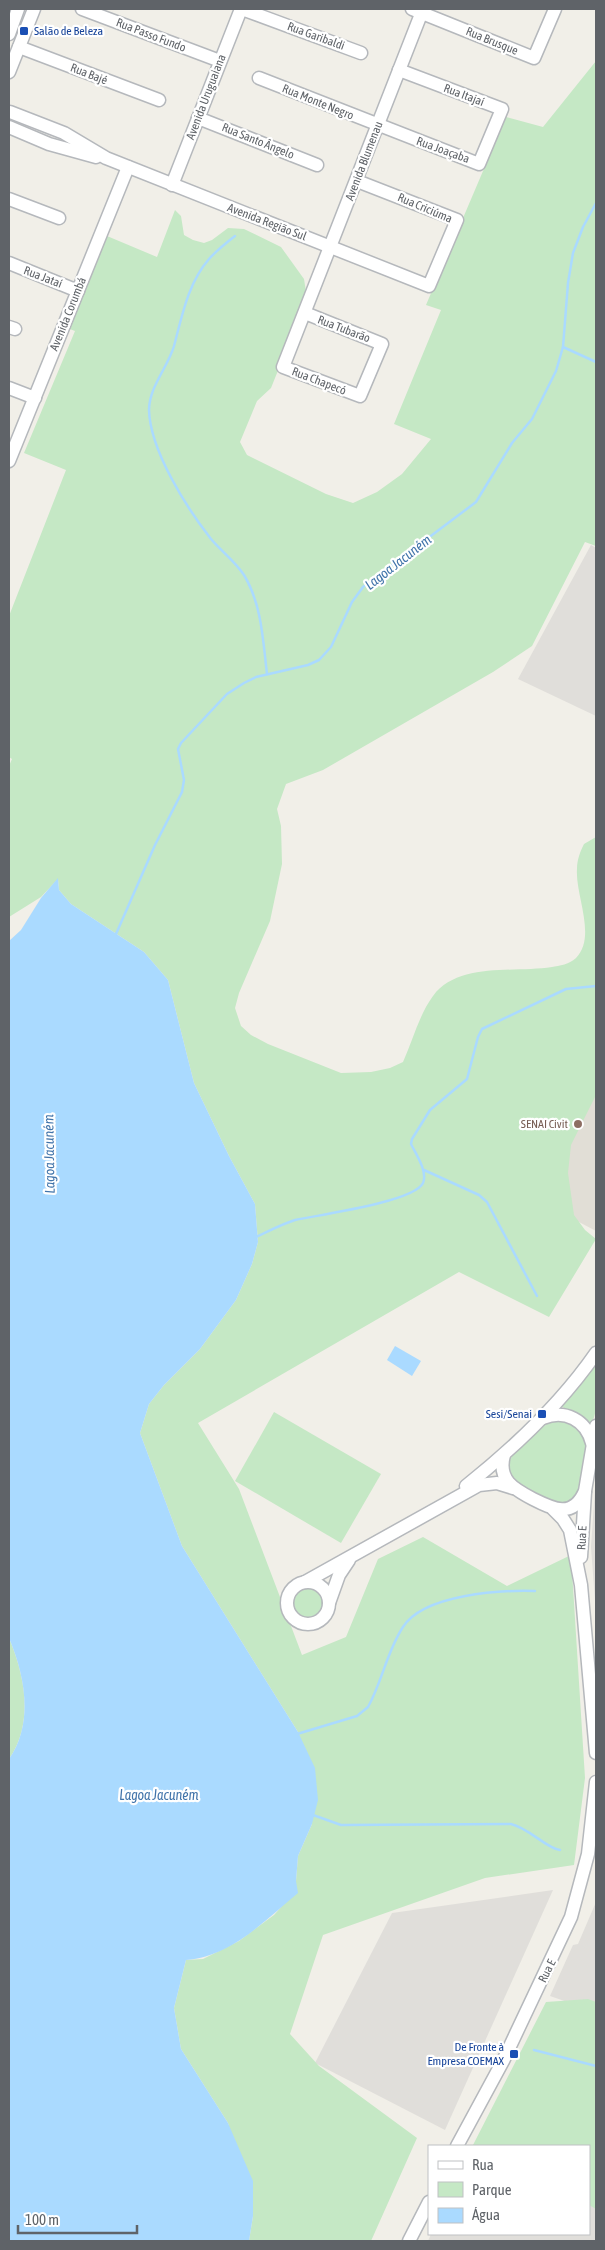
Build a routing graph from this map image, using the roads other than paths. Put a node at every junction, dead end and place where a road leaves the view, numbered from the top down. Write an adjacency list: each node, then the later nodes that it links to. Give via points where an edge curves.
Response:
1 (18, 9): 7 (street)
2 (34, 9): 8 (street)
3 (82, 9): 10 (street, Rua Passo Fundo)
4 (241, 9): 9 (street, Rua Garibaldi); 10 (street, Avenida Uruguaiana)
5 (555, 9): 6 (street, Rua Brusque, via 534,58)
6 (419, 10): 11 (street, Avenida Blumenau)
7 (9, 34)
8 (19, 47): 12 (street); 14 (street, Rua Bajé)
9 (362, 53)
10 (220, 61): 16 (street, Avenida Uruguaiana)
11 (399, 70): 17 (street, Avenida Blumenau); 19 (street, Rua Itajaí, via 502,109)
12 (9, 72)
13 (259, 78): 17 (street, Rua Monte Negro)
14 (159, 100)
15 (9, 111): 20 (street, Avenida Região Sul, via 64,133)
16 (198, 118): 21 (street, Rua Santo Ângelo); 24 (street, Avenida Uruguaiana)
17 (378, 126): 19 (street, Rua Joaçaba, via 479,164); 23 (street, Avenida Blumenau)
18 (9, 127): 20 (street, Avenida Região Sul, via 65,149)
19 (491, 135)
20 (106, 158): 22 (street, Avenida Região Sul)
21 (317, 165)
22 (128, 167): 24 (street, Avenida Região Sul); 30 (street, Avenida Corumbá)
23 (357, 181): 27 (street, Avenida Blumenau); 29 (street, Rua Criciúma, via 457,220)
24 (172, 185): 27 (street, Avenida Região Sul)
25 (9, 199): 26 (street)
26 (59, 218)
27 (332, 247): 29 (street, Avenida Região Sul); 31 (street, Avenida Blumenau)
28 (9, 263): 30 (street, Rua Jataí)
29 (429, 286)
30 (78, 291): 35 (street, Avenida Corumbá)
31 (305, 313): 32 (street, Avenida Blumenau); 33 (street, Rua Tubarão, via 382,344)
32 (283, 367): 33 (street, Rua Chapecó, via 360,396)
33 (370, 373)
34 (9, 388): 35 (street)
35 (35, 398): 36 (street, Avenida Corumbá)
36 (9, 461)
37 (596, 1353): 38 (street)
38 (543, 1418): 40 (street, via 559,1414 574,1418 588,1431); 41 (street)
39 (596, 1426): 40 (street)
40 (592, 1443): 43 (street)
41 (504, 1455): 42 (street, via 503,1474); 44 (street)
42 (513, 1488): 44 (street, via 497,1483 484,1484); 45 (street)
43 (585, 1491): 45 (street, via 580,1501 571,1507); 48 (street, Rua E)
44 (444, 1503): 46 (street)
45 (553, 1509): 48 (street, Rua E, via 570,1530)
46 (351, 1557): 47 (street); 49 (street, via 339,1575)
47 (305, 1582): 49 (street, via 322,1588); 49 (street, via 292,1589 288,1597 288,1607 295,1619 308,1623 318,1621)
48 (581, 1585): 50 (street, Rua E)
49 (328, 1605)
50 (596, 1753)
51 (596, 1782): 52 (street, Rua E, via 588,1854 571,1918 503,2061)
52 (458, 2145)
53 (428, 2204): 54 (street)
54 (409, 2241)

